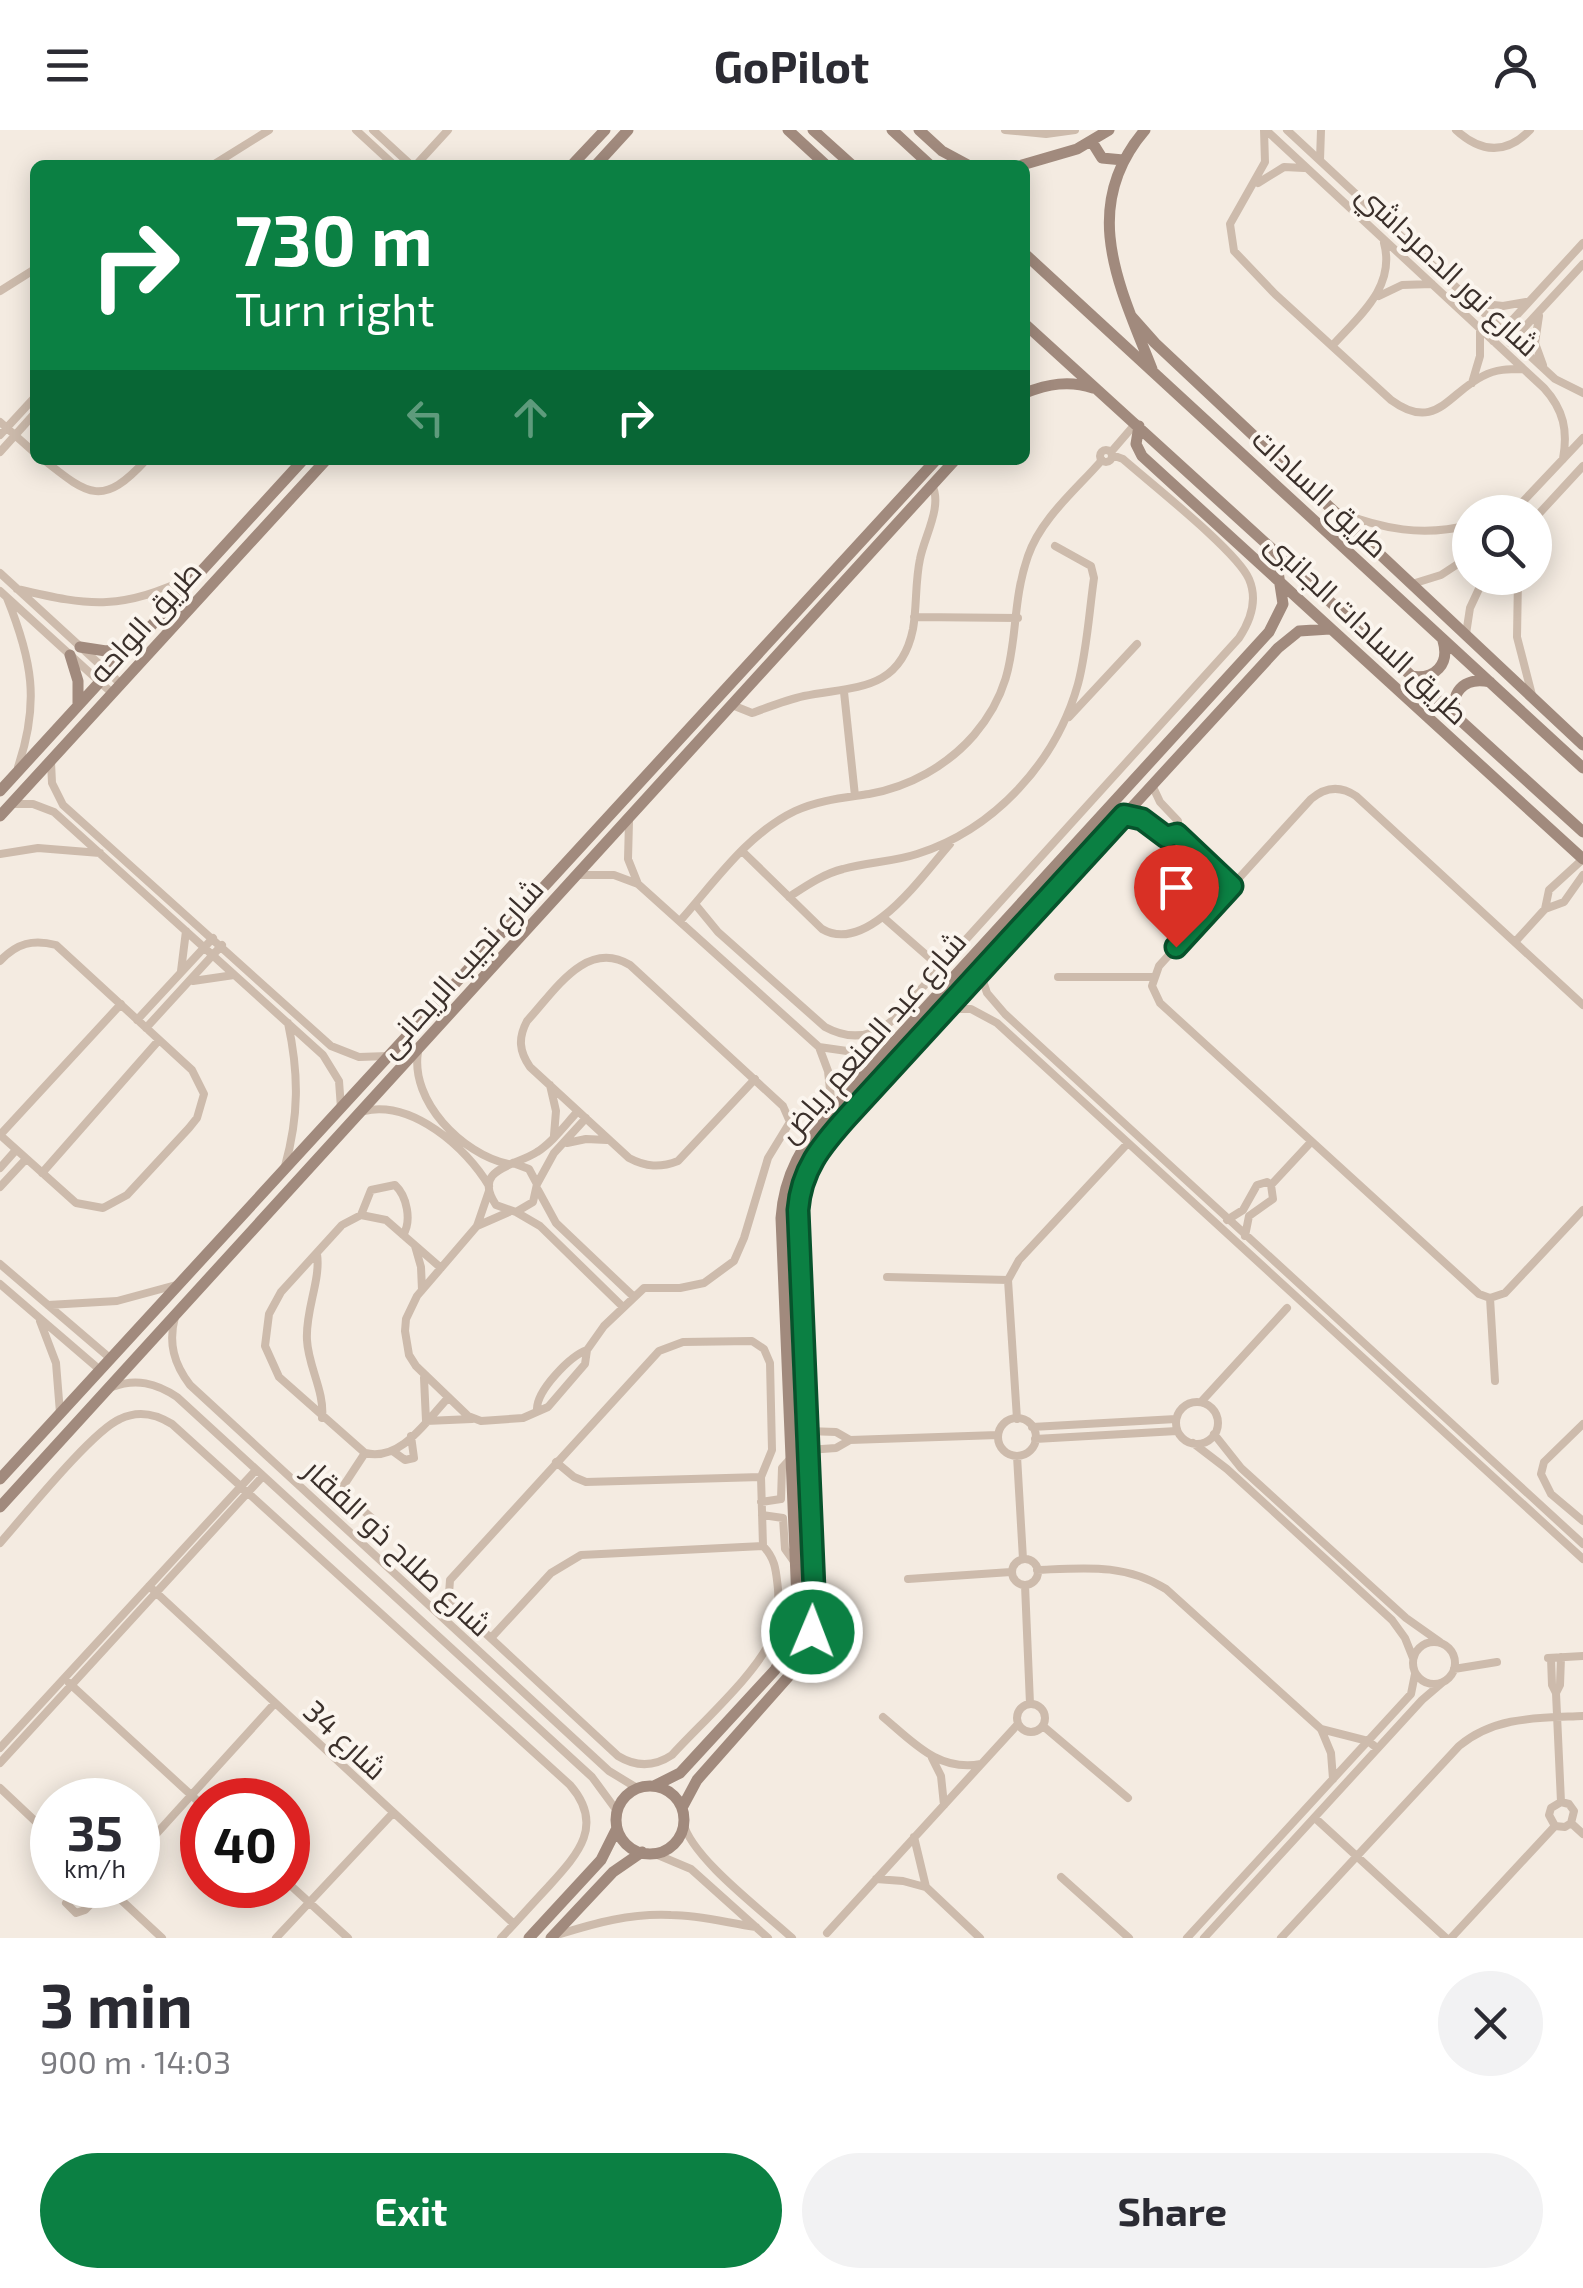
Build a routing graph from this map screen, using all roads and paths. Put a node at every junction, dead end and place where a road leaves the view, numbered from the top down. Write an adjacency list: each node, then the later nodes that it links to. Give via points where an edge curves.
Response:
1 (270, 130): 23 (street)
2 (356, 130): 24 (street)
3 (373, 130): 25 (street)
4 (448, 130): 26 (street)
5 (628, 130): 28 (street)
6 (788, 130): 29 (street)
7 (814, 130): 30 (street)
8 (892, 130): 31 (street)
9 (919, 130): 32 (street)
10 (1005, 130): 11 (street)
11 (1075, 130)
12 (1108, 130): 20 (street)
13 (1145, 130): 33 (street)
14 (1265, 130): 22 (street, شارع نور الدمرداشي); 37 (street, via 1265,162)
15 (1288, 130): 21 (street, شارع نور الدمرداشي)
16 (1321, 130): 34 (street)
17 (1456, 130): 18 (street, via 1472,144 1495,150)
18 (1530, 130)
19 (599, 134): 27 (street)
20 (1092, 142): 33 (street, via 1102,158); 35 (street)
21 (1302, 144): 22 (street); 34 (street, شارع نور الدمرداشي)
22 (1292, 154): 36 (street, شارع نور الدمرداشي)
23 (226, 160)
24 (389, 160)
25 (408, 160)
26 (419, 160)
27 (576, 160)
28 (601, 160)
29 (821, 160)
30 (847, 160)
31 (925, 160)
32 (959, 160)
33 (1123, 160): 49 (street, via 1110,236 1116,282)
34 (1320, 160): 47 (street, شارع نور الدمرداشي)
35 (1030, 163)
36 (1307, 169): 37 (street, via 1284,167); 38 (street, شارع نور الدمرداشي)
37 (1255, 186): 55 (street, via 1230,224 1234,251)
38 (1383, 238): 43 (street, شارع نور الدمرداشي); 45 (street, via 1386,276)
39 (1583, 243): 46 (street)
40 (1030, 259): 58 (street, طريق السادات)
41 (1583, 264): 48 (street)
42 (30, 272): 44 (street)
43 (1432, 284): 45 (street, via 1402,285); 51 (street, شارع نور الدمرداشي)
44 (0, 290)
45 (1375, 298): 55 (street)
46 (1530, 300): 47 (street, via 1502,306); 52 (street)
47 (1473, 302): 52 (street, شارع نور الدمرداشي)
48 (1540, 310): 54 (street); 59 (street, via 1535,343)
49 (1131, 316): 58 (street); 84 (street, طريق السادات الجانبى)
50 (1030, 328): 61 (street)
51 (1480, 329): 53 (street, شارع نور الدمرداشي); 60 (street)
52 (1502, 330): 53 (street); 54 (street, شارع نور الدمرداشي)
53 (1493, 340): 56 (street, شارع نور الدمرداشي)
54 (1513, 340): 56 (street); 59 (street, شارع نور الدمرداشي)
55 (1332, 346): 60 (street, via 1412,411 1436,410)
56 (1503, 350): 57 (street, شارع نور الدمرداشي)
57 (1523, 369): 60 (street, via 1496,371); 73 (street, شارع نور الدمرداشي, via 1562,414)
58 (1153, 372): 102 (street, طريق السادات)
59 (1548, 373): 63 (street, شارع نور الدمرداشي)
60 (1472, 383)
61 (1098, 389): 62 (street, via 1060,383); 66 (street)
62 (1030, 392)
63 (1583, 393)
64 (30, 402): 67 (street)
65 (30, 418): 68 (street)
66 (1137, 425): 72 (street); 87 (street); 91 (street, طريق السادات الجانبى, via 1142,456)
67 (2, 428): 68 (street)
68 (14, 436): 70 (street); 71 (street)
69 (1583, 438): 73 (street)
70 (30, 449)
71 (0, 452)
72 (1112, 453): 98 (street, via 1037,536 1023,573); 167 (street, via 1241,564 1252,588 1251,615 1239,638)
73 (1563, 460): 82 (street)
74 (50, 465): 75 (street, via 98,492 123,484)
75 (141, 465)
76 (297, 465): 90 (street, طريق الواحه)
77 (321, 465): 113 (street, طريق الواحه)
78 (931, 465): 107 (street, شارع نجيب الريحانى)
79 (951, 465): 81 (street, شارع نجيب الريحانى)
80 (1581, 470): 83 (street)
81 (932, 485): 97 (street, via 937,502 922,547); 109 (street, شارع نجيب الريحانى)
82 (1530, 495)
83 (1552, 500)
84 (1332, 509): 85 (street, via 1398,530); 92 (street, طريق السادات الجانبى)
85 (1452, 528)
86 (1055, 546): 111 (street, via 1094,574)
87 (1275, 552): 91 (street, شارع عبد المنعم رياض); 108 (street)
88 (1452, 568): 92 (street)
89 (0, 574): 93 (street)
90 (198, 574): 93 (street, via 118,603 69,602); 104 (street, طريق الواحه)
91 (1282, 583): 99 (street, طريق السادات الجانبى); 101 (street, شارع عبد المنعم رياض, via 1280,614)
92 (1412, 584): 100 (street, طريق السادات الجانبى)
93 (16, 589): 106 (street)
94 (4, 594): 106 (street); 128 (street, via 26,646 32,696)
95 (1476, 595): 100 (street)
96 (1518, 595): 116 (street, via 1517,637)
97 (914, 616): 98 (street); 115 (street, via 894,667)
98 (1018, 618): 131 (street, via 1005,683 972,737 922,776)
99 (1330, 629): 105 (street, شارع عبد المنعم رياض, via 1299,631); 124 (street, طريق السادات الجانبى)
100 (1466, 634): 116 (street, طريق السادات الجانبى)
101 (1265, 636): 105 (street); 153 (street, شارع عبد المنعم رياض)
102 (1440, 636): 108 (street, via 1446,653 1439,669 1424,678); 112 (street, طريق السادات)
103 (1137, 644): 114 (street)
104 (131, 647): 106 (street); 110 (street, طريق الواحه)
105 (1278, 648): 129 (street, شارع عبد المنعم رياض)
106 (75, 651): 110 (street); 118 (street)
107 (747, 666): 109 (street); 171 (street, شارع نجيب الريحانى)
108 (1407, 674): 119 (street)
109 (758, 676): 117 (street, شارع نجيب الريحانى)
110 (104, 677): 113 (street); 118 (street, طريق الواحه)
111 (1079, 678): 114 (street); 120 (street)
112 (1490, 682): 119 (street, via 1473,680 1458,689 1453,705); 123 (street, طريق السادات)
113 (116, 688): 125 (street, طريق الواحه)
114 (1093, 691): 120 (street)
115 (844, 692): 117 (street, via 792,698 752,713); 131 (street)
116 (1532, 695): 121 (street, طريق السادات الجانبى)
117 (732, 705): 136 (street, شارع نجيب الريحانى)
118 (78, 706): 128 (street, طريق الواحه)
119 (1459, 720): 126 (street)
120 (1063, 724): 139 (street, via 1023,784)
121 (1561, 724): 122 (street, طريق السادات الجانبى); 123 (street)
122 (1583, 745)
123 (1569, 754): 127 (street, طريق السادات)
124 (1472, 758): 126 (street); 140 (street, طريق السادات الجانبى)
125 (51, 760): 133 (street, طريق الواحه); 161 (street, via 52,784 63,805)
126 (1508, 762): 132 (street)
127 (1583, 768)
128 (16, 774): 130 (street, طريق الواحه)
129 (1152, 786): 134 (street, شارع عبد المنعم رياض); 138 (street, via 1178,821)
130 (0, 791)
131 (855, 796): 142 (street, via 793,812)
132 (1552, 803): 137 (street); 140 (street)
133 (10, 804): 135 (street, طريق الواحه); 143 (street, via 48,808)
134 (1124, 815): 138 (street, via 1166,837); 155 (street, شارع عبد المنعم رياض)
135 (0, 816)
136 (629, 818): 148 (street, شارع نجيب الريحانى); 150 (street, via 626,846)
137 (1583, 832)
138 (1177, 834): 151 (street)
139 (956, 837): 141 (street); 145 (street)
140 (1566, 844): 146 (street, طريق السادات الجانبى)
141 (930, 850): 145 (street); 154 (street, via 840,869)
142 (742, 851): 154 (street); 156 (street)
143 (100, 853): 144 (street, via 38,848); 160 (street)
144 (0, 854)
145 (937, 858): 158 (street)
146 (1583, 859): 149 (street)
147 (1583, 875): 152 (street)
148 (577, 876): 150 (street, via 602,873); 175 (street, شارع نجيب الريحانى)
149 (1564, 879): 152 (street); 157 (street, via 1550,890)
150 (638, 884): 159 (street)
151 (1232, 886): 162 (street, via 1310,799 1329,788 1343,789); 173 (street)
152 (1573, 888): 157 (street, via 1564,902)
153 (1033, 890): 155 (street); 185 (street, شارع عبد المنعم رياض)
154 (790, 897): 158 (street, via 835,935)
155 (1046, 901): 168 (street, شارع عبد المنعم رياض)
156 (695, 904): 159 (street); 167 (street, via 825,1027 844,1035 885,1027)
157 (1546, 909): 162 (street)
158 (884, 918): 167 (street)
159 (680, 921): 184 (street)
160 (186, 931): 164 (street); 169 (street)
161 (214, 938): 163 (street); 164 (street)
162 (1515, 942): 177 (street)
163 (222, 946): 165 (street); 183 (street)
164 (204, 948): 165 (street); 169 (street)
165 (213, 956): 170 (street); 174 (street)
166 (0, 961): 176 (street, via 29,942 56,946)
167 (940, 968)
168 (980, 972): 178 (street, شارع عبد المنعم رياض); 215 (street, via 998,1008)
169 (180, 974): 179 (street)
170 (234, 974): 174 (street); 180 (street)
171 (464, 974): 175 (street); 188 (street, شارع نجيب الريحانى)
172 (1058, 977): 173 (street)
173 (1153, 977): 200 (street, via 1160,1003)
174 (189, 982): 181 (street)
175 (476, 985): 186 (street, شارع نجيب الريحانى)
176 (121, 1004): 179 (street); 196 (street)
177 (1583, 1005)
178 (945, 1009): 199 (street, via 990,1017); 246 (street, شارع عبد المنعم رياض, via 823,1144 804,1174 798,1210)
179 (137, 1020): 181 (street)
180 (288, 1023): 187 (street); 205 (street, via 298,1096)
181 (146, 1028): 182 (street)
182 (159, 1040): 206 (street); 206 (street, via 192,1070 204,1094 197,1118 116,1204 89,1208)
183 (331, 1046): 187 (street); 188 (street, via 359,1057)
184 (819, 1047): 185 (street); 192 (street)
185 (888, 1048): 192 (street, شارع عبد المنعم رياض)
186 (418, 1052): 193 (street, شارع نجيب الريحانى); 203 (street, via 420,1088 433,1111 476,1150)
187 (323, 1055): 191 (street, via 338,1082)
188 (388, 1056): 191 (street, شارع نجيب الريحانى)
189 (754, 1079): 190 (street, via 630,965 600,956 580,965 522,1030 524,1059); 198 (street, via 678,1161 640,1164); 230 (street, via 784,1106 790,1122 768,1158 740,1250 704,1284 649,1287)
190 (550, 1086): 194 (street); 197 (street)
191 (340, 1108): 205 (street, شارع نجيب الريحانى)
192 (832, 1110): 247 (street, شارع عبد المنعم رياض, via 800,1150 782,1204)
193 (362, 1111): 210 (street, via 394,1109 417,1117 474,1166); 222 (street, شارع نجيب الريحانى)
194 (578, 1111): 195 (street); 197 (street)
195 (586, 1118): 197 (street); 198 (street)
196 (0, 1135): 201 (street)
197 (558, 1140): 198 (street); 203 (street); 209 (street)
198 (610, 1140)
199 (1128, 1142): 226 (street); 282 (street)
200 (1311, 1142): 207 (street); 231 (street, via 1474,1291)
201 (16, 1150): 202 (street); 204 (street)
202 (26, 1159): 206 (street); 208 (street)
203 (511, 1164): 209 (street, via 529,1169); 210 (street, via 495,1172)
204 (0, 1168)
205 (284, 1169): 219 (street, شارع نجيب الريحانى)
206 (42, 1172)
207 (1271, 1184): 211 (street, via 1256,1185); 211 (street, via 1273,1199)
208 (0, 1187)
209 (538, 1187): 213 (street, via 533,1202); 230 (street, via 556,1223)
210 (489, 1188): 213 (street, via 496,1205); 216 (street)
211 (1251, 1208): 215 (street); 218 (street)
212 (1583, 1210): 231 (street, via 1506,1294)
213 (513, 1212): 216 (street); 233 (street, via 540,1226)
214 (361, 1215): 217 (street, via 378,1217); 217 (street, via 371,1190 395,1184 409,1219); 221 (street, via 342,1225)
215 (1227, 1220): 218 (street)
216 (477, 1226): 224 (street)
217 (403, 1235): 220 (street)
218 (1245, 1236): 280 (street)
219 (216, 1244): 222 (street); 227 (street, شارع نجيب الريحانى)
220 (414, 1245): 224 (street); 229 (street)
221 (317, 1254): 254 (street, via 307,1339); 254 (street, via 274,1303 265,1336 278,1377)
222 (228, 1256): 235 (street, شارع نجيب الريحانى)
223 (0, 1264): 232 (street)
224 (441, 1268): 229 (street)
225 (887, 1277): 226 (street)
226 (1008, 1280): 255 (street)
227 (180, 1283): 232 (street, via 117,1301); 238 (street, شارع نجيب الريحانى)
228 (0, 1284): 236 (street)
229 (422, 1290): 240 (street, via 404,1331 409,1355)
230 (634, 1297): 233 (street)
231 (1490, 1298): 242 (street)
232 (48, 1305): 238 (street)
233 (623, 1307): 237 (street)
234 (1287, 1308): 250 (street)
235 (175, 1314): 244 (street, شارع نجيب الريحانى); 251 (street, شارع صلاح ذو الفقار, via 174,1359)
236 (38, 1317): 239 (street); 253 (street, via 56,1363)
237 (587, 1350): 241 (street); 243 (street, via 585,1364)
238 (110, 1359): 239 (street, شارع نجيب الريحانى)
239 (100, 1370): 253 (street, شارع نجيب الريحانى)
240 (424, 1376): 248 (street); 259 (street)
241 (557, 1376): 243 (street); 245 (street)
242 (1495, 1381)
243 (566, 1385): 249 (street)
244 (108, 1389): 258 (street, شارع صلاح ذو الفقار, via 151,1384); 283 (street, شارع نجيب الريحانى)
245 (546, 1389): 249 (street); 252 (street)
246 (806, 1394): 247 (street); 262 (street, شارع عبد المنعم رياض)
247 (789, 1396): 274 (street, شارع عبد المنعم رياض)
248 (448, 1398): 256 (street); 259 (street)
249 (555, 1398): 252 (street)
250 (1202, 1402): 257 (street, via 1188,1403); 264 (street, via 1216,1415)
251 (214, 1407): 258 (street); 285 (street, شارع صلاح ذو الفقار)
252 (536, 1410): 256 (street, via 522,1418)
253 (60, 1413): 278 (street, شارع نجيب الريحانى)
254 (322, 1418): 272 (street)
255 (1018, 1418): 261 (street); 265 (street, via 1002,1425)
256 (472, 1419): 259 (street)
257 (1176, 1419): 261 (street); 263 (street)
258 (202, 1421): 276 (street, شارع صلاح ذو الفقار)
259 (426, 1421): 266 (street)
260 (1583, 1424): 287 (street, via 1544,1462 1541,1474 1551,1494)
261 (1032, 1427): 267 (street)
262 (807, 1431): 268 (street); 270 (street, شارع عبد المنعم رياض)
263 (1178, 1431): 267 (street); 269 (street)
264 (1214, 1434): 269 (street); 289 (street)
265 (998, 1435): 268 (street); 273 (street, via 1002,1450)
266 (412, 1436): 271 (street); 271 (street, via 414,1458)
267 (1036, 1439): 273 (street, via 1028,1453)
268 (850, 1440): 270 (street)
269 (1193, 1443): 293 (street)
270 (808, 1450): 333 (street, شارع عبد المنعم رياض, via 814,1606 808,1645 788,1678)
271 (394, 1452): 272 (street)
272 (365, 1453): 286 (street, via 343,1493)
273 (1017, 1456): 294 (street)
274 (791, 1458): 281 (street, via 782,1468 781,1500); 296 (street, شارع عبد المنعم رياض)
275 (556, 1462): 277 (street, via 574,1478 593,1483); 277 (street, via 659,1350 683,1342 752,1342 770,1362 772,1450); 302 (street, via 450,1580 452,1600)
276 (260, 1473): 279 (street); 288 (street, شارع صلاح ذو الفقار)
277 (760, 1477): 281 (street)
278 (0, 1480)
279 (244, 1489): 290 (street, via 172,1424 145,1414 126,1416 102,1431); 301 (street); 365 (street, via 580,1798 586,1823 581,1848)
280 (1530, 1495): 282 (street); 291 (street)
281 (761, 1502): 284 (street)
282 (1522, 1503): 295 (street)
283 (0, 1506)
284 (762, 1515): 292 (street); 296 (street, via 782,1518 785,1549)
285 (334, 1518): 288 (street); 326 (street, شارع صلاح ذو الفقار)
286 (373, 1519)
287 (1583, 1521)
288 (323, 1530): 334 (street, شارع صلاح ذو الفقار)
289 (1318, 1538): 293 (street); 303 (street)
290 (0, 1543)
291 (1583, 1544)
292 (763, 1546): 302 (street, via 581,1555 551,1573); 302 (street, via 775,1563 773,1635 672,1754 655,1764 618,1756)
293 (1311, 1546): 305 (street, via 1392,1620)
294 (1023, 1559): 297 (street); 298 (street)
295 (1583, 1559)
296 (796, 1563): 325 (street, شارع عبد المنعم رياض, via 796,1626 782,1660)
297 (1038, 1570): 300 (street); 318 (street, via 1116,1568 1154,1582)
298 (1012, 1572): 299 (street); 300 (street)
299 (908, 1580)
300 (1025, 1585): 312 (street)
301 (152, 1590): 309 (street); 311 (street, شارع 34)
302 (491, 1638)
303 (1440, 1642): 305 (street, via 1423,1644); 307 (street, via 1452,1653)
304 (1583, 1656): 315 (street, via 1553,1658)
305 (1413, 1658): 308 (street)
306 (1497, 1662): 307 (street)
307 (1454, 1669): 310 (street)
308 (1415, 1674): 310 (street, via 1428,1683); 319 (street, via 1411,1694)
309 (68, 1682): 320 (street); 323 (street); 329 (street)
310 (1443, 1682): 321 (street)
311 (274, 1703): 327 (street); 341 (street, شارع 34)
312 (1030, 1704): 316 (street, via 1019,1711); 317 (street, via 1043,1711)
313 (1583, 1716): 315 (street)
314 (882, 1717): 322 (street)
315 (1558, 1718): 336 (street); 356 (street, via 1476,1732)
316 (1018, 1724): 317 (street, via 1030,1732); 324 (street)
317 (1043, 1726): 335 (street)
318 (1321, 1729): 319 (street); 328 (street)
319 (1368, 1741): 321 (street); 328 (street)
320 (0, 1748)
321 (1377, 1748): 343 (street)
322 (932, 1758): 324 (street); 337 (street)
323 (0, 1763)
324 (981, 1764): 337 (street)
325 (677, 1776): 330 (street, شارع عبد المنعم رياض); 333 (street)
326 (616, 1777): 332 (street, شارع صلاح ذو الفقار); 334 (street)
327 (206, 1778)
328 (1333, 1779): 351 (street)
329 (180, 1784)
330 (654, 1786): 332 (street); 339 (street)
331 (0, 1788): 342 (street)
332 (637, 1788): 340 (street)
333 (690, 1788): 339 (street, شارع عبد المنعم رياض)
334 (605, 1790): 340 (street, شارع صلاح ذو الفقار)
335 (1128, 1798)
336 (1561, 1802): 345 (street, via 1574,1811); 346 (street, via 1549,1811)
337 (944, 1805): 350 (street)
338 (180, 1806): 348 (street)
339 (682, 1808): 344 (street)
340 (617, 1810): 347 (street)
341 (394, 1813): 361 (street); 365 (street, شارع 34)
342 (30, 1816)
343 (1314, 1818): 355 (street); 356 (street)
344 (683, 1822): 353 (street, via 674,1843); 354 (street)
345 (1571, 1823): 346 (street); 349 (street)
346 (1554, 1826): 381 (street)
347 (617, 1828): 352 (street); 353 (street, via 628,1846)
348 (160, 1829)
349 (1583, 1834)
350 (914, 1838): 359 (street); 360 (street)
351 (1272, 1846): 355 (street); 378 (street)
352 (607, 1851): 357 (street); 373 (street)
353 (647, 1853): 354 (street); 357 (street)
354 (688, 1854): 366 (street); 375 (street)
355 (1281, 1854): 379 (street)
356 (1357, 1856): 380 (street); 381 (street)
357 (622, 1864): 368 (street)
358 (1062, 1877): 377 (street)
359 (876, 1879): 360 (street); 367 (street)
360 (926, 1887): 376 (street)
361 (310, 1902)
362 (310, 1904): 371 (street)
363 (130, 1908): 369 (street)
364 (304, 1908): 370 (street)
365 (514, 1924): 372 (street)
366 (756, 1927): 368 (street, via 641,1915); 374 (street)
367 (827, 1932)
368 (552, 1937)
369 (162, 1938)
370 (276, 1938)
371 (348, 1938)
372 (501, 1938)
373 (529, 1938)
374 (768, 1938)
375 (792, 1938)
376 (980, 1938)
377 (1129, 1938)
378 (1188, 1938)
379 (1204, 1938)
380 (1281, 1938)
381 (1449, 1938)

